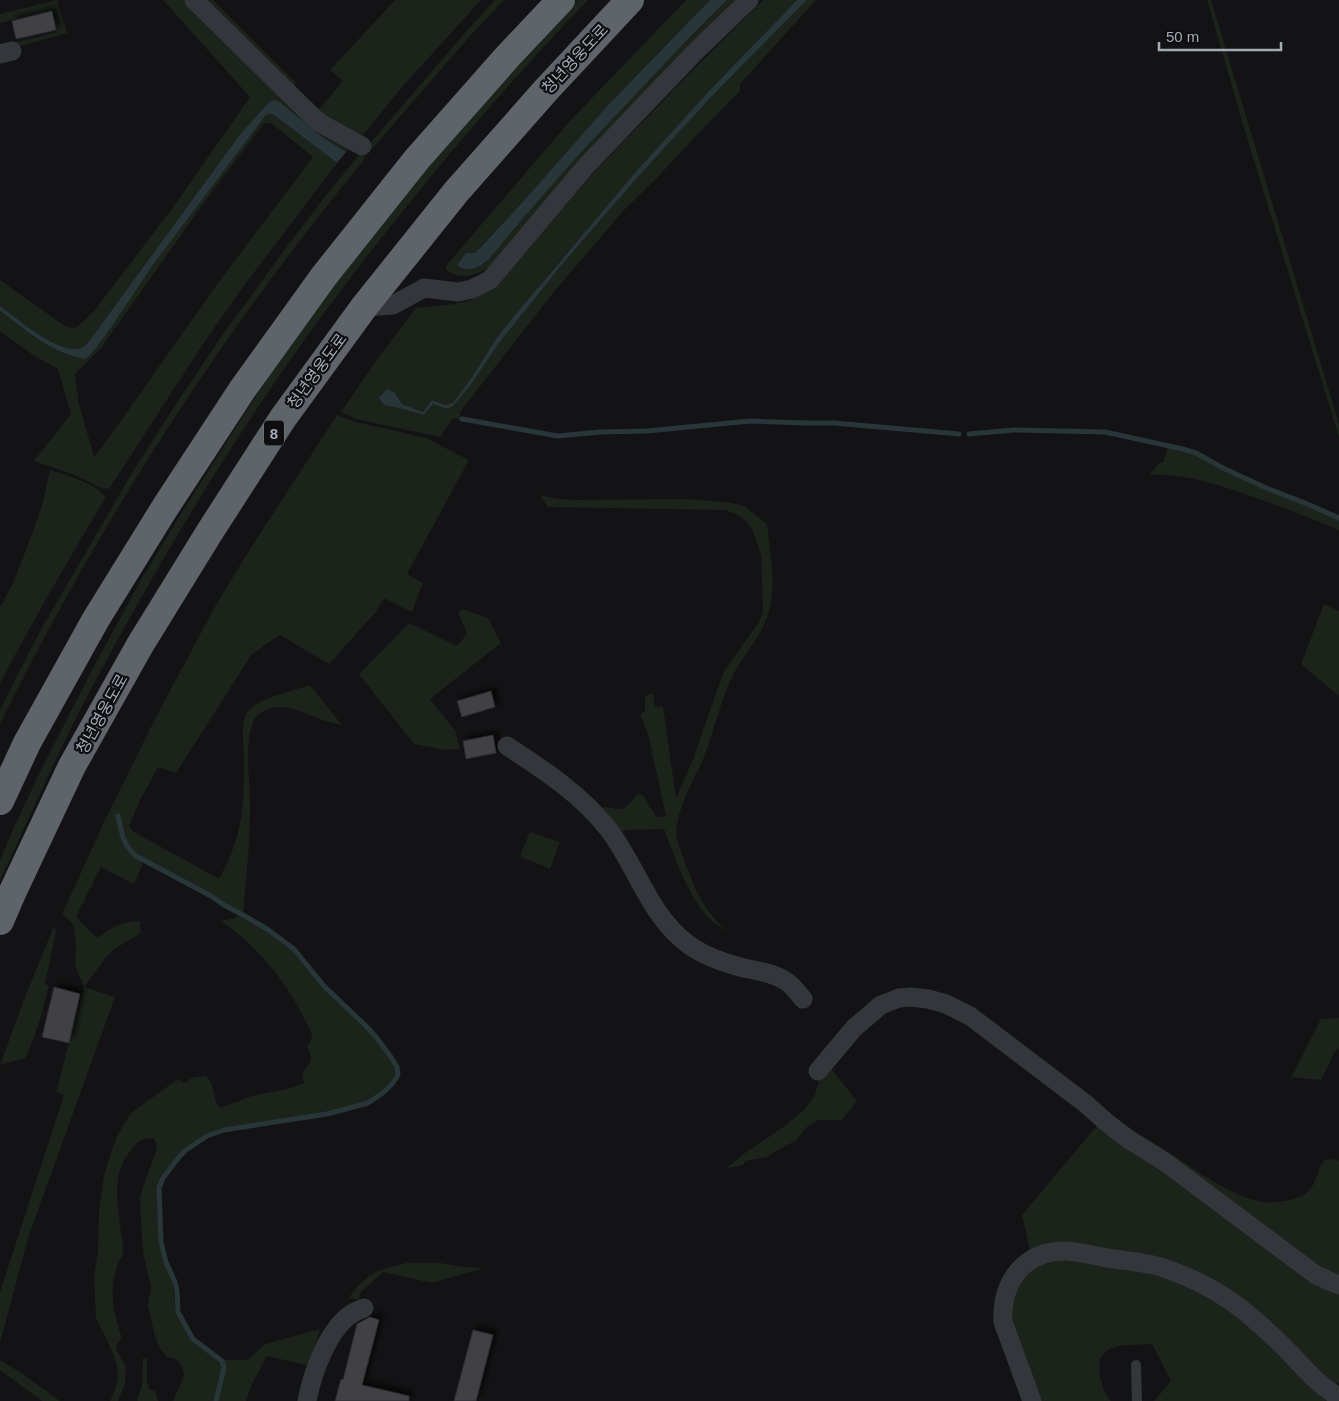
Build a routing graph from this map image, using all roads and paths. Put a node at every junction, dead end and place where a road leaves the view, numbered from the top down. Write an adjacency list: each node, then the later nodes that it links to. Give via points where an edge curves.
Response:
1 (194, 0): 5 (street, via 320,123)
2 (561, 0): 8 (highway, via 417,159 324,276 242,390 96,619 27,744)
3 (630, 0): 6 (highway, 청년영웅도로 / 8, via 456,192)
4 (749, 0): 6 (street, via 586,166 490,280 458,292 424,288 393,305)
5 (362, 146)
6 (364, 307): 9 (highway, 청년영웅도로 / 8, via 284,418 140,645 72,766)
7 (507, 746): 10 (street, via 562,784 601,820 677,935 714,959 784,980)
8 (0, 801)
9 (0, 921)
10 (803, 999)
11 (818, 1071): 12 (street, via 854,1028 881,1005 910,997 946,1004 970,1016 1128,1139 1165,1162 1309,1270)
12 (1339, 1285)
13 (364, 1308): 16 (street, via 344,1320 323,1351)
14 (1136, 1365): 18 (lane)
15 (1339, 1397): 17 (street, via 1310,1375 1253,1318 1214,1290 1159,1267 1068,1251 1050,1252 1020,1268 1005,1296 1003,1322)
16 (307, 1401)
17 (1032, 1401)
18 (1137, 1401)

